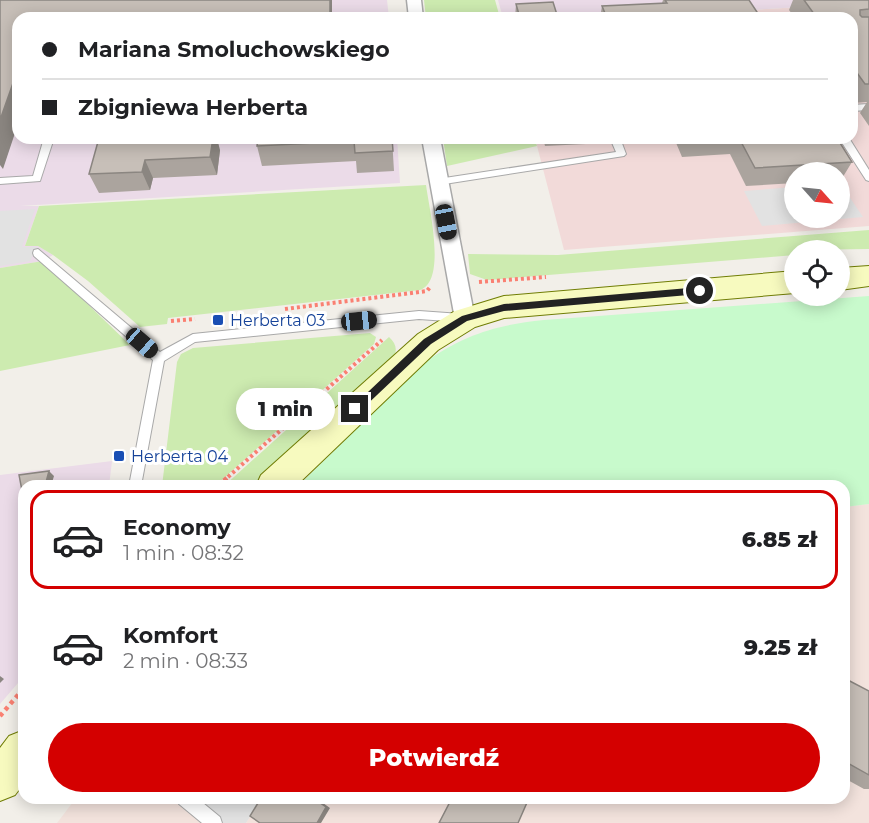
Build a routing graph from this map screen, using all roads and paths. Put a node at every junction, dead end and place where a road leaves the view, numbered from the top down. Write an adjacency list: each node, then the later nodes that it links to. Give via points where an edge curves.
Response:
1 (47, 144): 6 (lane, via 37,179)
2 (432, 144): 7 (street)
3 (617, 144): 7 (lane, via 621,154)
4 (848, 144): 5 (lane)
5 (869, 178)
6 (0, 181)
7 (438, 182): 15 (street)
8 (38, 253): 18 (lane)
9 (869, 276): 10 (street)
10 (850, 278)
11 (784, 283): 15 (street, via 504,308)
12 (431, 286): 13 (path, via 427,291)
13 (283, 310)
14 (204, 318): 16 (path)
15 (465, 318): 18 (lane, via 419,315 193,338); 21 (street, via 428,342)
16 (171, 321)
17 (382, 340): 20 (path)
18 (159, 358): 19 (lane)
19 (136, 480)
20 (225, 480)
21 (279, 480)
22 (18, 695): 23 (path)
23 (0, 716)
24 (192, 804): 25 (lane)
25 (214, 823)

